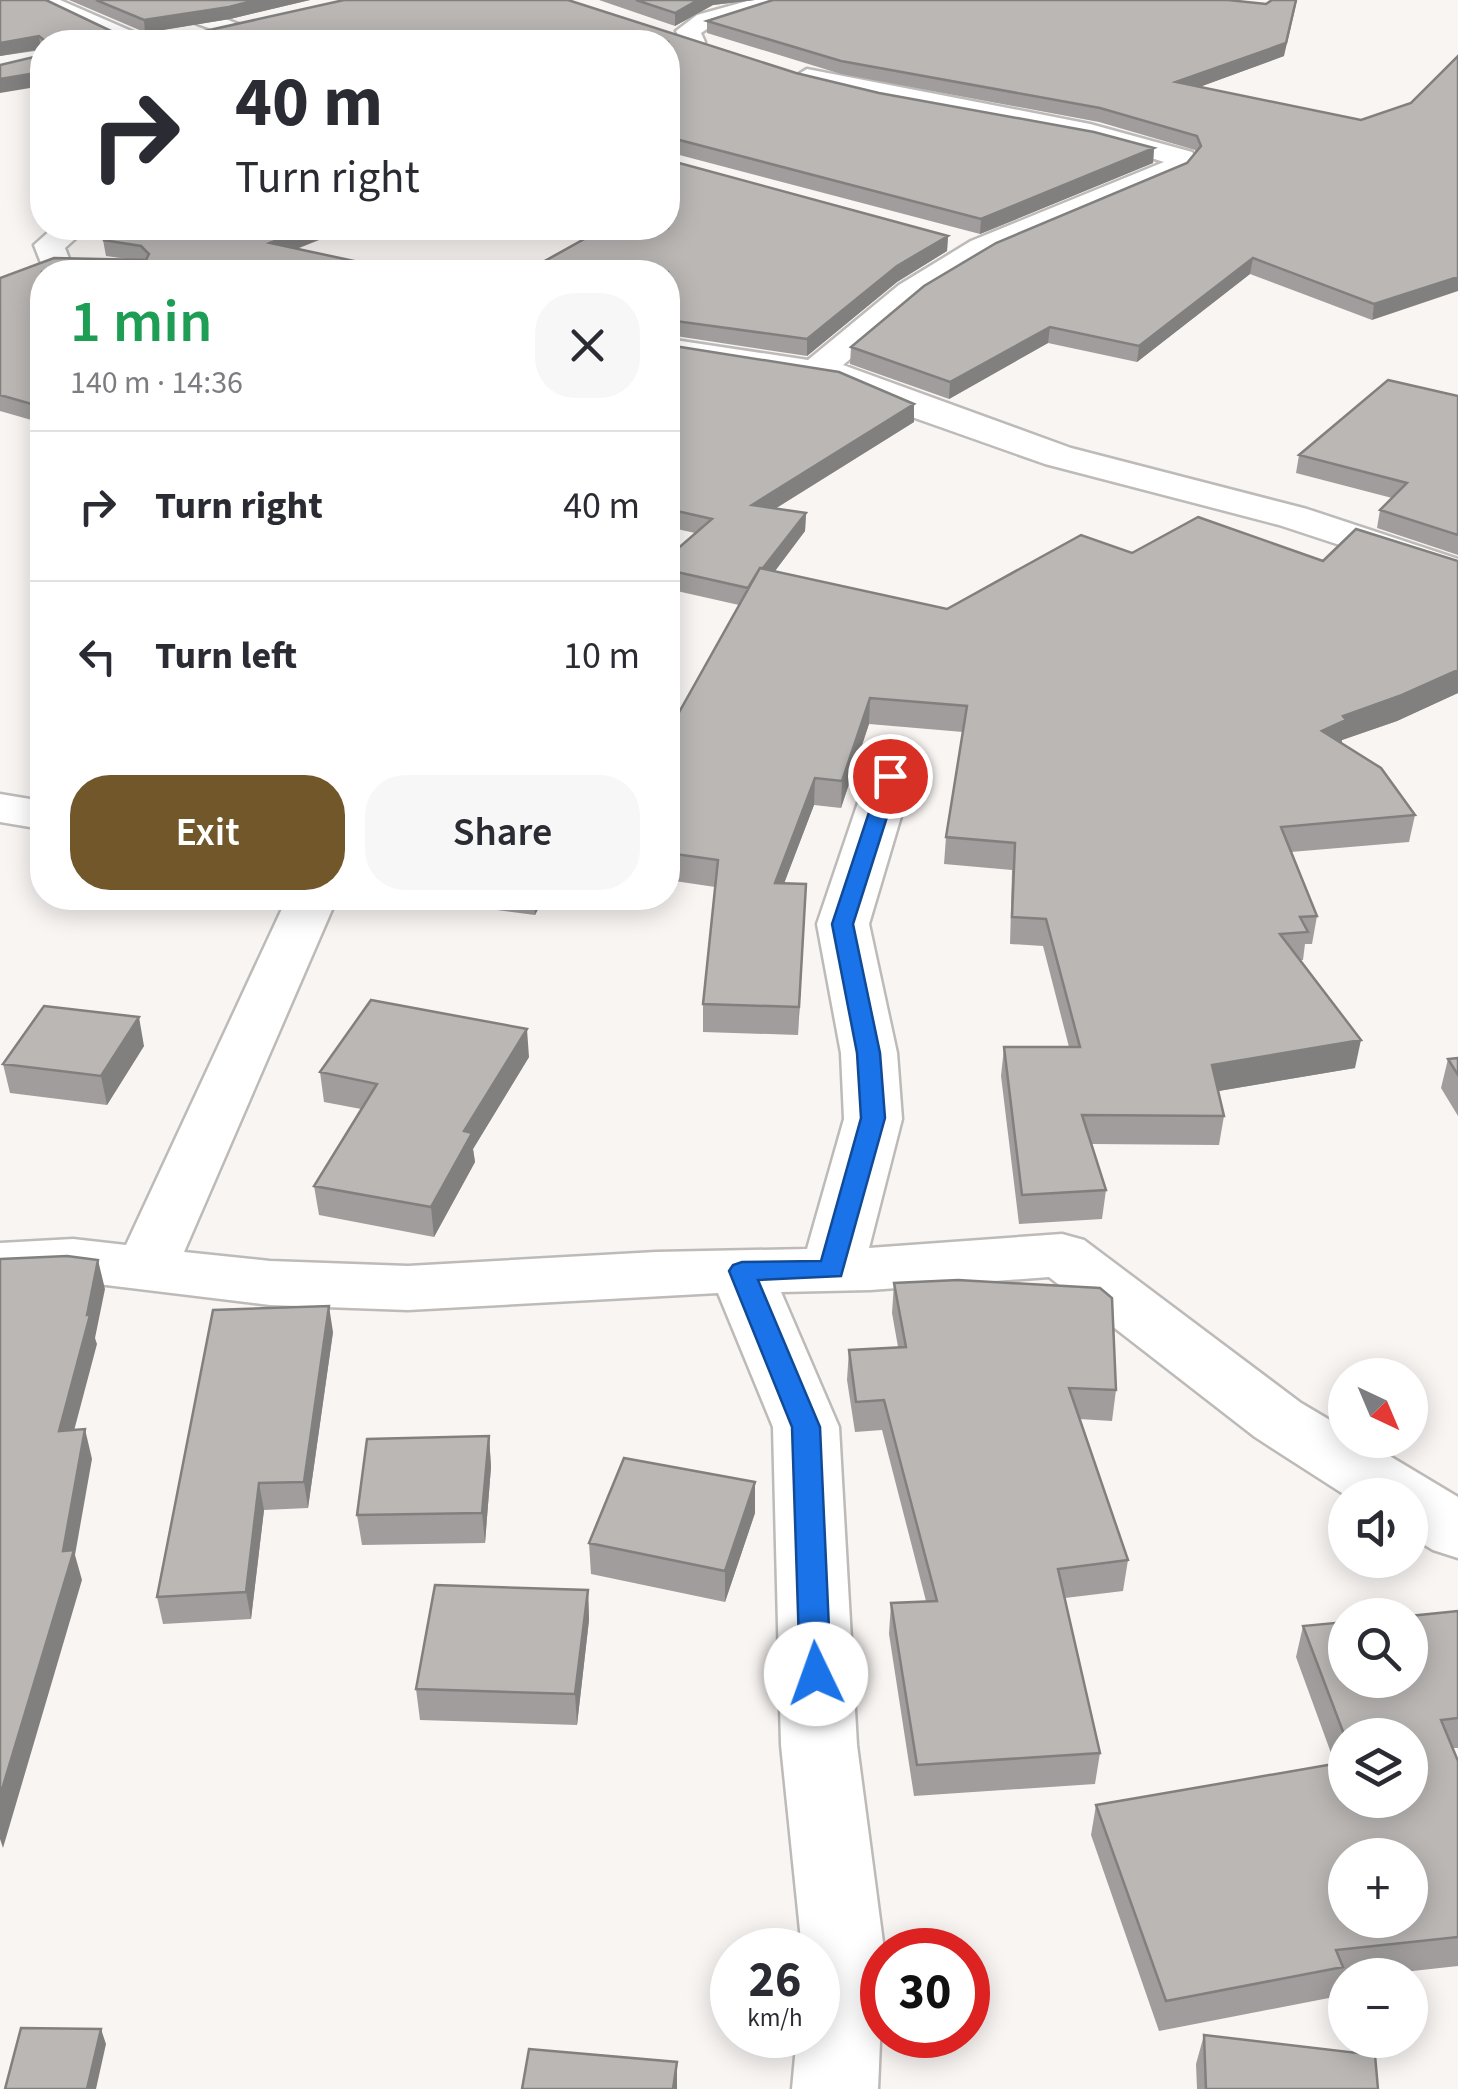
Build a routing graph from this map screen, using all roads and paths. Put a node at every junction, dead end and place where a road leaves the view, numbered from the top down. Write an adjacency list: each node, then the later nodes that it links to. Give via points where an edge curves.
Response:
1 (40, 0): 5 (street)
2 (158, 0): 6 (street)
3 (777, 0): 8 (street, via 705,20 688,31)
4 (283, 18): 6 (street)
5 (109, 30)
6 (231, 30)
7 (680, 38): 8 (street)
8 (693, 42): 9 (street)
9 (724, 52)
10 (789, 72): 13 (street, via 1039,121 1182,158 1174,168)
11 (944, 237): 13 (street)
12 (55, 240): 14 (street, via 49,244)
13 (982, 248): 16 (street, via 910,292)
14 (68, 260)
15 (680, 351): 16 (street)
16 (816, 370): 17 (street, via 848,376 1058,456 1293,517)
17 (1458, 572)
18 (890, 776): 24 (street, via 843,924 873,1118)
19 (0, 808): 20 (street)
20 (30, 813)
21 (307, 910): 23 (street)
22 (0, 1264): 23 (street, via 73,1260)
23 (146, 1268): 25 (street, via 270,1283 408,1288)
24 (832, 1270): 25 (street); 26 (street, via 1062,1255 1278,1420)
25 (742, 1271): 29 (street, via 806,1427 818,1745 846,1969)
26 (1372, 1478)
27 (1428, 1513): 28 (street)
28 (1458, 1531)
29 (835, 2089)

